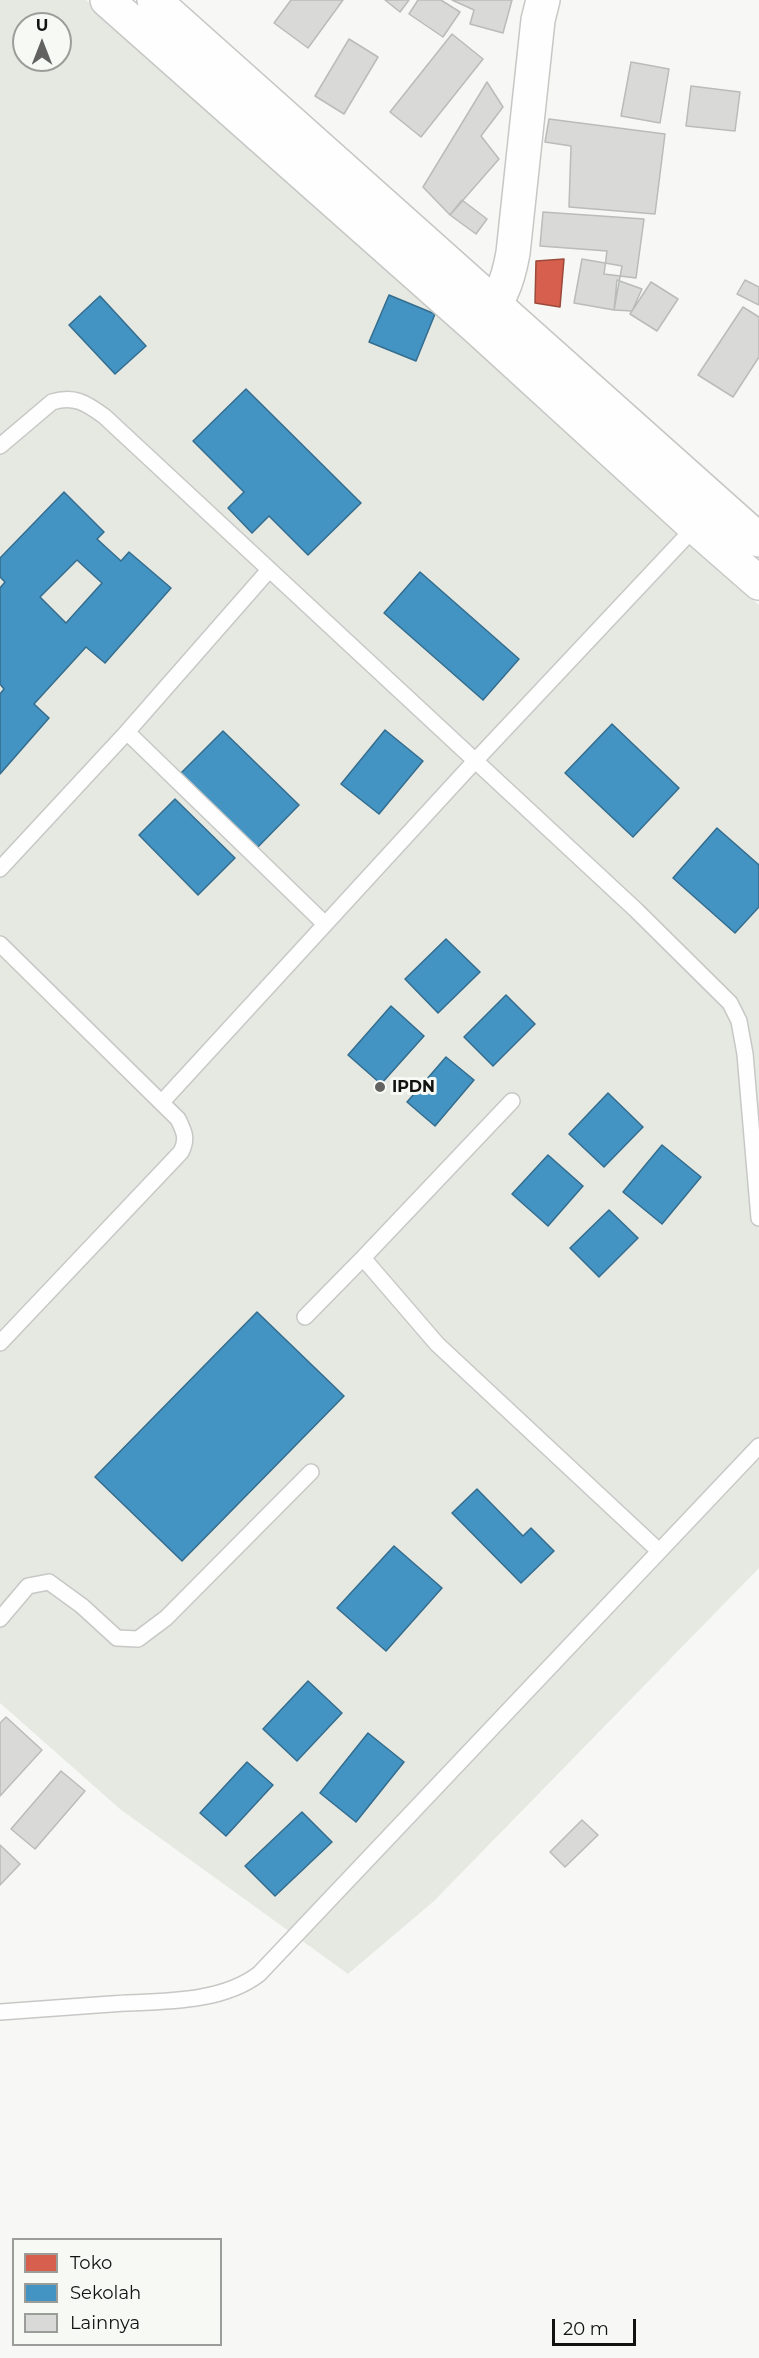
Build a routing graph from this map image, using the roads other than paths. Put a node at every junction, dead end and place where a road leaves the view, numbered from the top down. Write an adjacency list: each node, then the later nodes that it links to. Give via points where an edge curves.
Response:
1 (107, 0): 4 (main road)
2 (154, 0): 4 (main road, via 407,224)
3 (543, 0): 4 (main road, via 508,281)
4 (486, 317): 6 (main road); 7 (main road)
5 (0, 446): 8 (lane, via 52,402 83,401 111,422)
6 (695, 527): 9 (main road); 11 (lane)
7 (759, 540)
8 (269, 570): 10 (lane); 11 (lane)
9 (759, 583)
10 (127, 732): 12 (lane); 13 (lane)
11 (475, 761): 13 (lane); 17 (lane, via 730,1003 739,1021 745,1054)
12 (0, 869)
13 (325, 924): 16 (lane)
14 (0, 944): 16 (lane)
15 (512, 1101): 18 (lane)
16 (162, 1102): 20 (lane, via 185,1132 186,1143 181,1152)
17 (759, 1218)
18 (363, 1258): 19 (lane); 23 (lane, via 437,1344)
19 (305, 1317)
20 (0, 1343)
21 (759, 1446): 23 (lane)
22 (311, 1472): 24 (lane, via 166,1618 138,1639 117,1638 49,1582 28,1586)
23 (658, 1551): 25 (lane, via 249,1982 177,2000)
24 (0, 1619)
25 (0, 2012)

